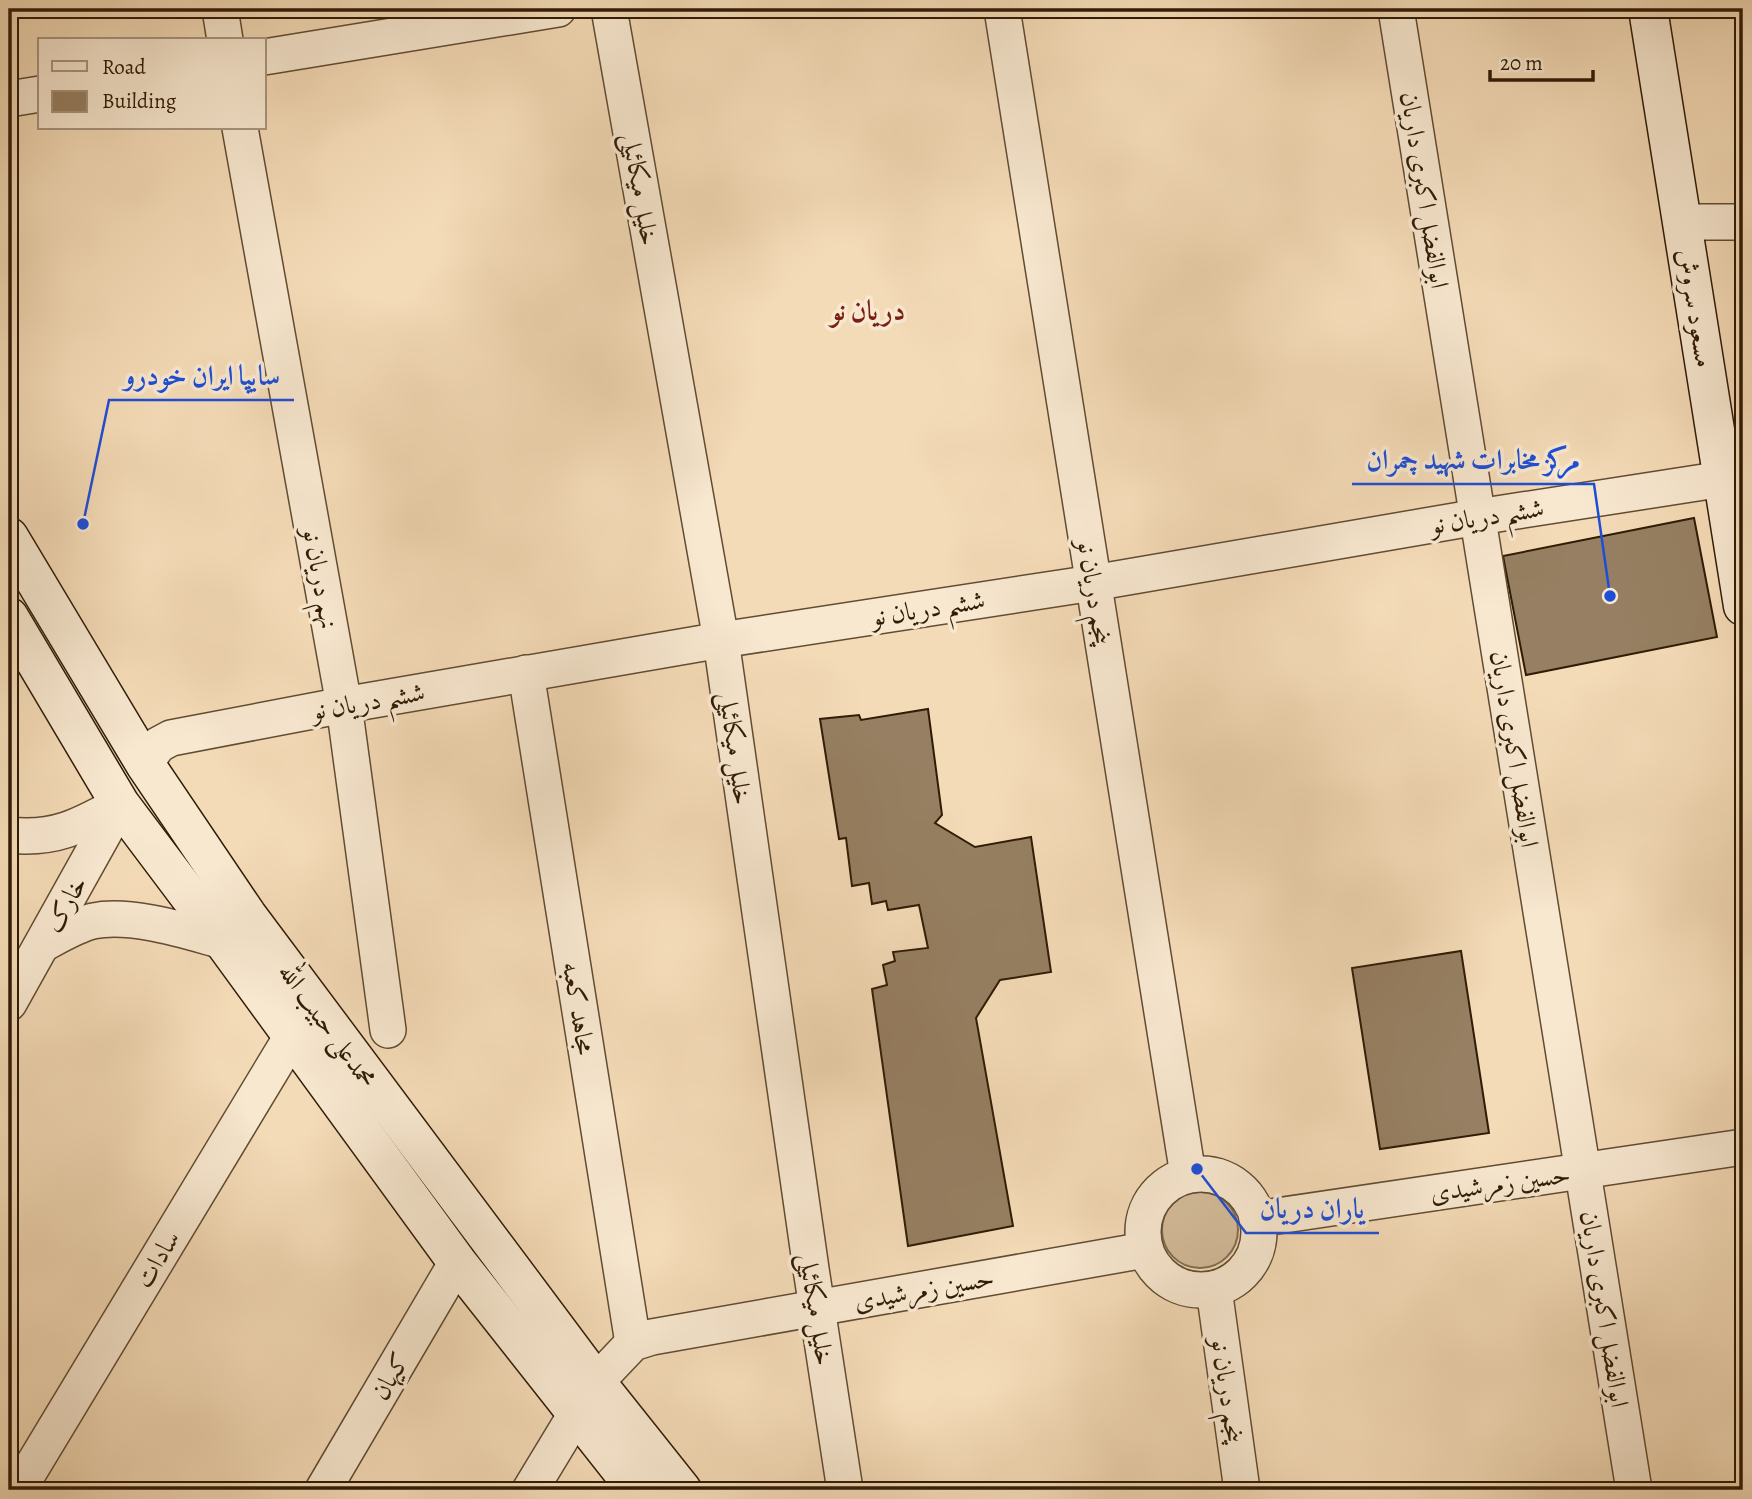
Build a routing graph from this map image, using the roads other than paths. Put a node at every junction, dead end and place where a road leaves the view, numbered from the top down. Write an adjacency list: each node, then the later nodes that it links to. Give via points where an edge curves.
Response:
1 (220, 9): 7 (street)
2 (558, 9): 8 (street)
3 (608, 9): 20 (street, خلیل میکائیلی)
4 (1002, 9): 17 (street, پنجم دریان‌ نو)
5 (1396, 9): 15 (street, ابوالفضل اکبری داریان)
6 (1648, 9): 12 (main road, مسعود سروش)
7 (225, 38)
8 (266, 57)
9 (38, 94): 10 (street)
10 (9, 99)
11 (240, 130): 22 (street, نهم دریان‌ نو)
12 (1682, 222): 13 (street); 14 (main road, مسعود سروش)
13 (1743, 222)
14 (1723, 479): 15 (street, ششم دریان‌ نو); 18 (main road, مسعود سروش)
15 (1478, 517): 17 (street, ششم دریان‌ نو); 32 (street, ابوالفضل اکبری داریان)
16 (9, 537): 23 (main road, محمدعلی حبیب الله)
17 (1093, 583): 20 (street, ششم دریان‌ نو); 33 (street, پنجم دریان‌ نو)
18 (1743, 606)
19 (9, 617): 24 (main road, محمدعلی حبیب الله)
20 (721, 640): 21 (street, ششم دریان‌ نو); 38 (street, خلیل میکائیلی)
21 (526, 673): 22 (street, ششم دریان‌ نو); 39 (street, مجاهد کعبه)
22 (344, 705): 23 (street, ششم دریان‌ نو, via 171,738 158,745); 29 (street, نهم دریان‌ نو)
23 (145, 764): 24 (main road); 40 (main road, محمدعلی حبیب الله, via 299,987)
24 (120, 804): 25 (street, via 58,834); 26 (main road, محمدعلی حبیب الله); 27 (street, خارک)
25 (9, 835)
26 (223, 941): 27 (street, via 130,920 93,921); 30 (main road, محمدعلی حبیب الله)
27 (43, 944): 28 (street, خارک)
28 (9, 1003)
29 (388, 1030)
30 (292, 1036): 36 (main road, محمدعلی حبیب الله); 42 (street, سادات)
31 (1743, 1147): 32 (street, حسین زمرشيدی)
32 (1583, 1171): 34 (street, حسین زمرشيدی); 49 (street, ابوالفضل اکبری داریان)
33 (1188, 1175): 34 (street, via 1223,1178 1239,1188); 35 (street, via 1156,1195 1146,1212)
34 (1258, 1219): 37 (street, via 1254,1255 1245,1270)
35 (1145, 1250): 37 (street, via 1153,1266 1180,1287); 38 (street, حسین زمرشيدی)
36 (457, 1262): 41 (main road, محمدعلی حبیب الله); 43 (street, کیهان)
37 (1214, 1289): 48 (street, پنجم دریان‌ نو)
38 (817, 1308): 39 (street, حسین زمرشيدی); 47 (street, خلیل میکائیلی)
39 (633, 1343): 40 (street)
40 (596, 1382): 41 (main road); 46 (main road, محمدعلی حبیب الله)
41 (576, 1414): 44 (street); 45 (main road, محمدعلی حبیب الله)
42 (22, 1484)
43 (323, 1490)
44 (530, 1490)
45 (637, 1490)
46 (682, 1490)
47 (845, 1490)
48 (1242, 1490)
49 (1634, 1490)

